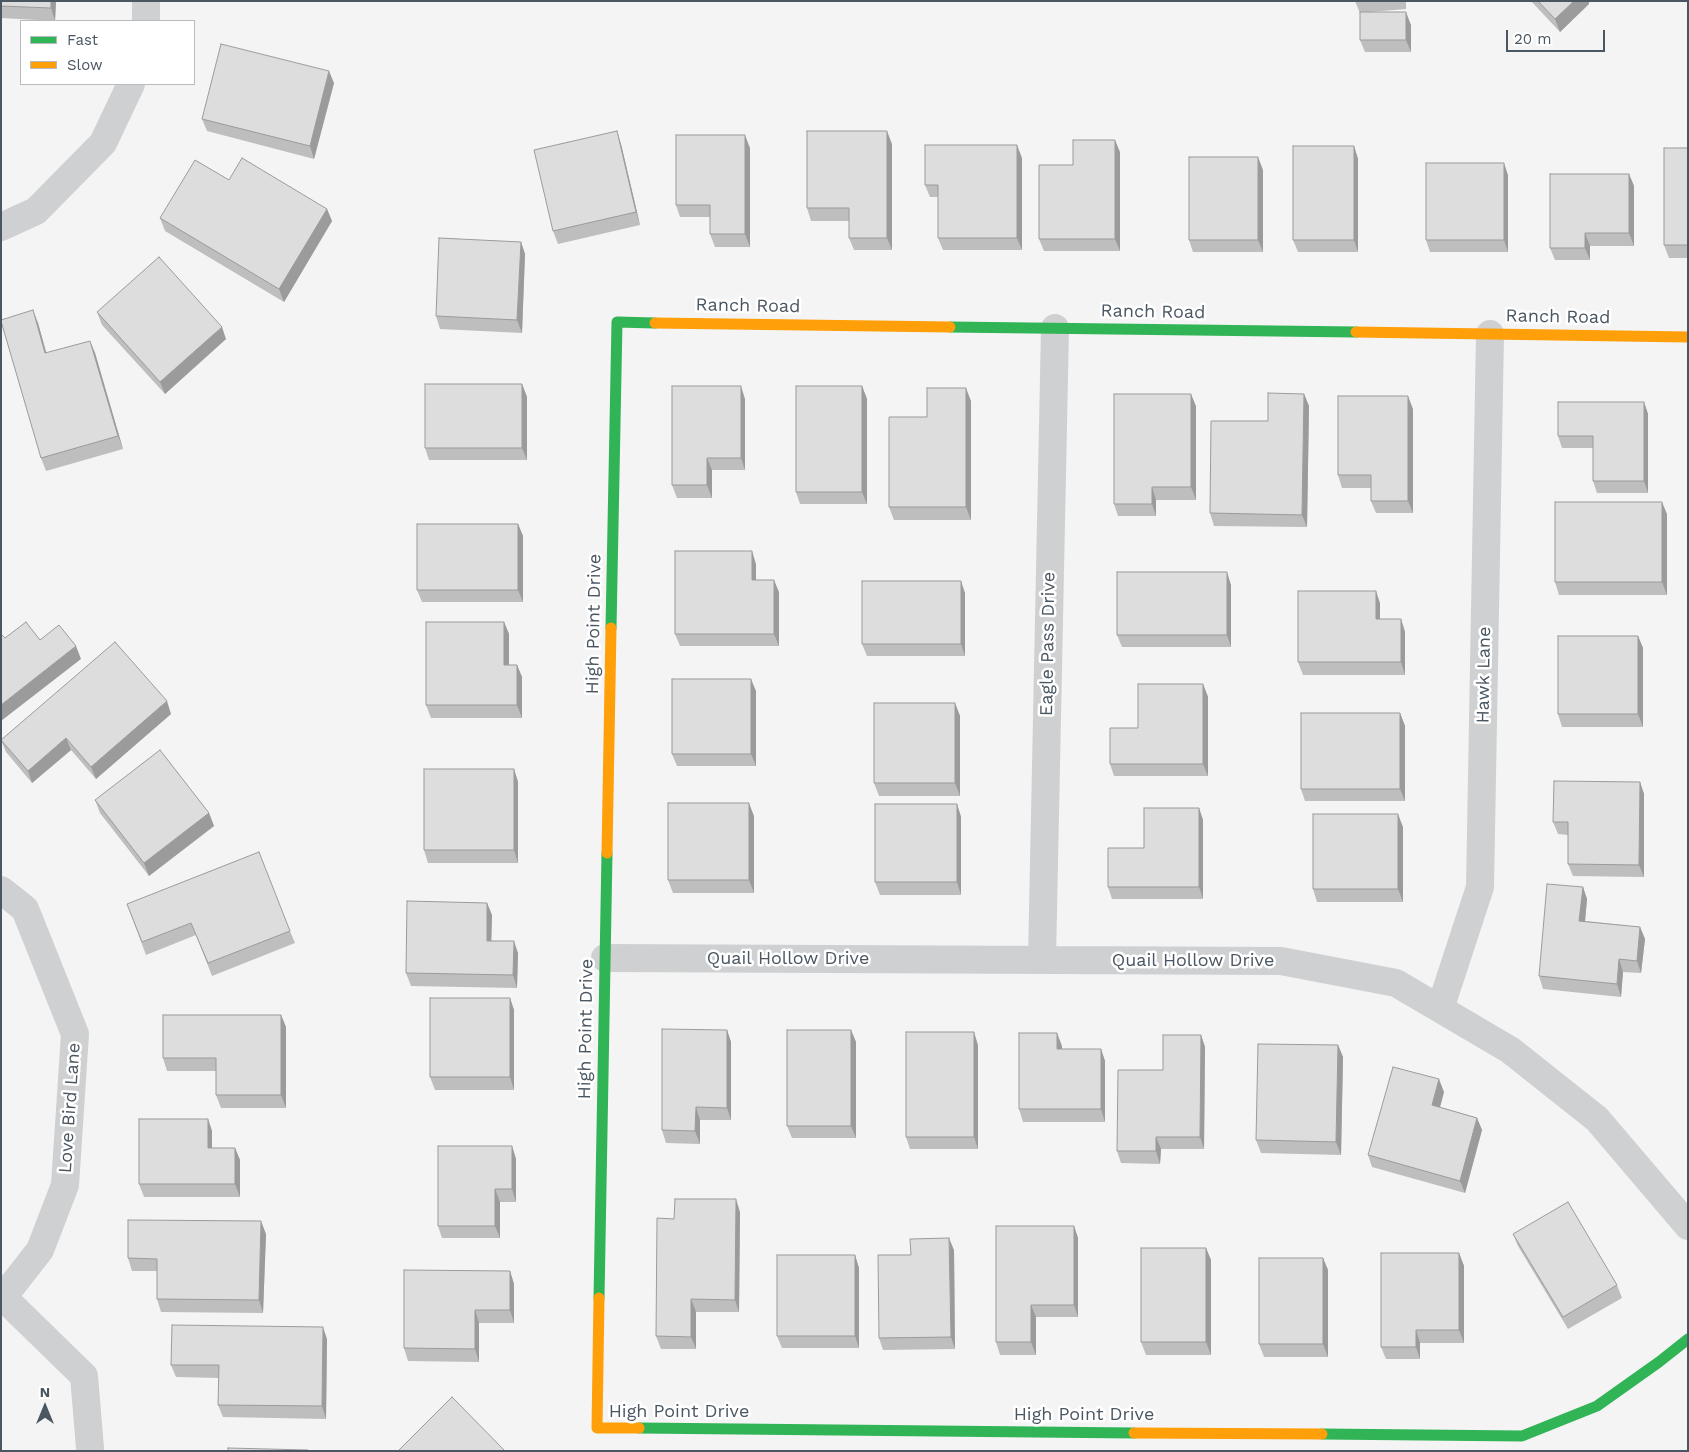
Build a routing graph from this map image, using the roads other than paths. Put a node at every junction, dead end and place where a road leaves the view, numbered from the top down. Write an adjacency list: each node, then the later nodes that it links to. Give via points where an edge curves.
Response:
1 (146, 1): 2 (street)
2 (146, 20)
3 (130, 85): 4 (street, via 103,143 36,211)
4 (1, 227)
5 (617, 322): 6 (street, Ranch Road); 10 (street, High Point Drive)
6 (1054, 328): 7 (street, Ranch Road); 11 (street, Eagle Pass Drive)
7 (1490, 334): 8 (street, Ranch Road); 12 (street, Hawk Lane, via 1480,887)
8 (1688, 337)
9 (1, 890): 14 (street, Love Bird Lane, via 26,909 75,1034 65,1185 40,1250)
10 (605, 958): 11 (street, Quail Hollow Drive); 15 (street, High Point Drive, via 598,1428 1522,1436 1597,1406)
11 (1042, 960): 12 (street, Quail Hollow Drive, via 1281,961 1396,983)
12 (1440, 1009): 13 (street, Quail Hollow Drive, via 1510,1050 1597,1119)
13 (1688, 1226)
14 (2, 1299): 16 (street, via 84,1376)
15 (1688, 1339)
16 (90, 1448)

